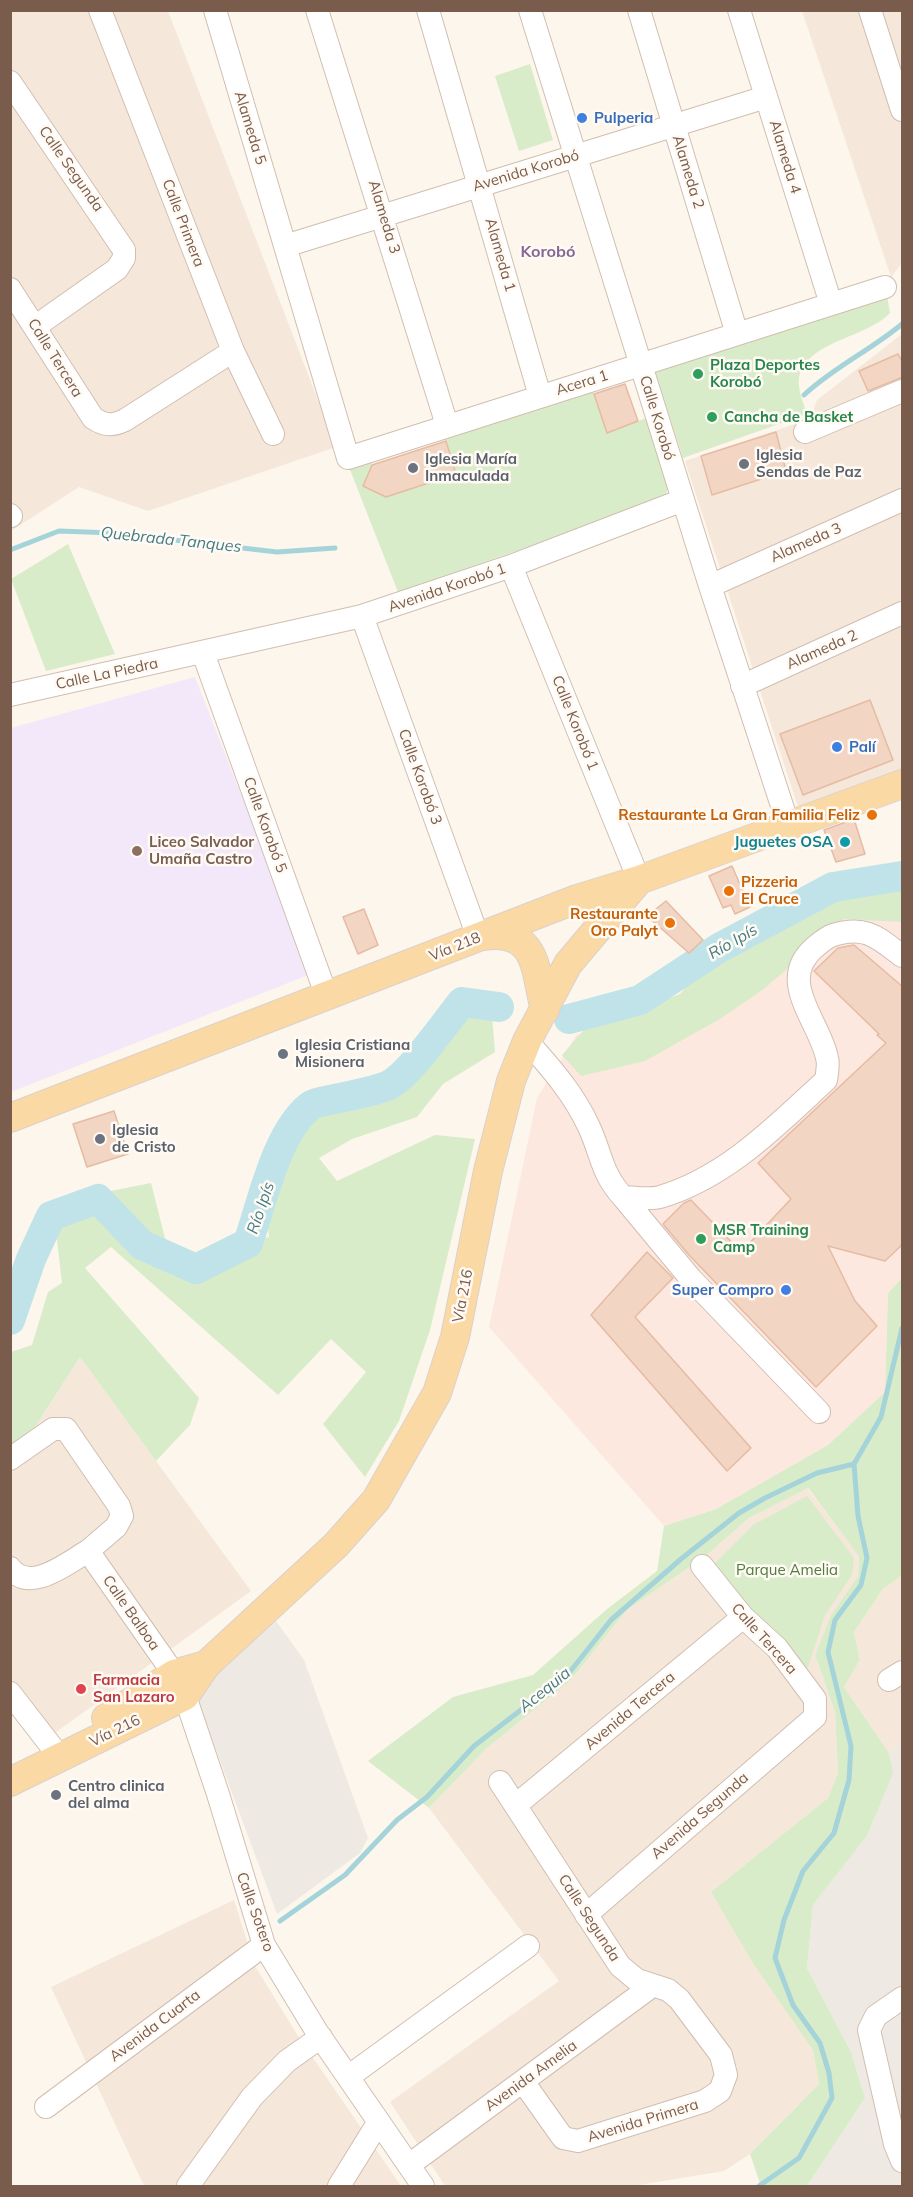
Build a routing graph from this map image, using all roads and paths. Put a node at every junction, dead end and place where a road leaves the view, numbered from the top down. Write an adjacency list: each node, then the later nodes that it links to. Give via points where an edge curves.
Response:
1 (100, 10): 22 (street, Calle Primera)
2 (215, 10): 16 (street, Alameda 5)
3 (317, 10): 15 (street, Alameda 3)
4 (428, 10): 14 (street, Alameda 1)
5 (530, 10): 13 (street, Calle Korobó)
6 (639, 10): 12 (street, Alameda 2)
7 (739, 10): 10 (street, Alameda 4)
8 (870, 10): 11 (street)
9 (10, 82): 20 (street, Calle Segunda, via 120,240 124,258 117,269)
10 (766, 97): 12 (street, Avenida Korobó); 19 (street, Alameda 4)
11 (903, 110)
12 (674, 125): 13 (street, Avenida Korobó); 21 (street, Alameda 2)
13 (576, 156): 14 (street, Avenida Korobó); 23 (street, Calle Korobó)
14 (480, 185): 15 (street, Avenida Korobó); 25 (street, Alameda 1)
15 (384, 215): 16 (street, Avenida Korobó); 26 (street, Alameda 3)
16 (285, 246): 29 (street, Alameda 5)
17 (885, 287): 19 (street, Acera 1)
18 (10, 289): 20 (street, Calle Tercera)
19 (831, 304): 21 (street, Acera 1)
20 (36, 326): 22 (street, Calle Tercera, via 93,418 103,424 115,425 125,420)
21 (737, 334): 23 (street, Acera 1)
22 (233, 351): 28 (street, Calle Primera)
23 (640, 365): 25 (street, Acera 1); 30 (street, Calle Korobó)
24 (903, 391): 27 (street)
25 (540, 396): 26 (street, Acera 1)
26 (447, 425): 29 (street, Acera 1)
27 (806, 432)
28 (273, 434)
29 (348, 458)
30 (683, 500): 32 (street, Avenida Korobó 1); 33 (street, Calle Korobó)
31 (903, 500): 33 (street, Alameda 3)
32 (512, 566): 35 (street, Avenida Korobó 1); 41 (street, Calle Korobó 1)
33 (710, 586): 37 (street, Calle Korobó)
34 (903, 613): 37 (street, Alameda 2)
35 (362, 616): 36 (street, Avenida Korobó 1); 42 (street, Calle Korobó 3)
36 (203, 653): 38 (street, Calle La Piedra); 44 (street, Calle Korobó 5)
37 (742, 686): 40 (street, Calle Korobó)
38 (10, 695)
39 (903, 784): 40 (main road, Vía 218)
40 (788, 824): 41 (main road, Vía 218)
41 (639, 880): 42 (main road, Vía 218); 45 (main road, Vía 216, via 568,964)
42 (478, 937): 44 (main road, Vía 218); 45 (main road, via 502,935 531,951)
43 (903, 956): 48 (street, via 874,935 852,929 826,937 807,954 798,976 802,1002 828,1059 826,1080 745,1153 701,1180 658,1197)
44 (327, 997): 47 (main road, Vía 218)
45 (545, 1010): 46 (main road, Vía 216)
46 (527, 1041): 48 (street, via 564,1083 579,1107 608,1181); 56 (main road, Vía 216, via 508,1092 455,1337 437,1393 376,1500 336,1545 206,1665)
47 (10, 1118)
48 (623, 1197): 49 (street, via 691,1279)
49 (819, 1412)
50 (10, 1459): 51 (street, via 53,1429 66,1430 122,1516 116,1527)
51 (88, 1551): 53 (street, via 41,1577 27,1579); 56 (street, Calle Balboa)
52 (702, 1566): 54 (street, Calle Tercera)
53 (10, 1568)
54 (743, 1617): 57 (street, Calle Tercera, via 777,1648 815,1699); 61 (street, Avenida Tercera)
55 (10, 1693): 58 (street)
56 (183, 1694): 58 (main road, Vía 216); 59 (main road, Vía 216, via 163,1713 140,1719); 63 (street, Calle Sotero)
57 (815, 1717): 62 (street, Avenida Segunda)
58 (55, 1751): 59 (main road, Vía 216)
59 (10, 1781)
60 (500, 1782): 61 (street, Calle Segunda)
61 (516, 1805): 62 (street, Calle Segunda)
62 (586, 1915): 65 (street, Calle Segunda, via 620,1966)
63 (264, 1945): 67 (street, Calle Sotero); 71 (street, Avenida Cuarta)
64 (528, 1946): 68 (street)
65 (652, 1986): 69 (street, Avenida Amelia); 70 (street, Calle Segunda, via 668,1990 679,1999 721,2055 726,2075)
66 (903, 1998): 73 (street, via 876,2016 869,2030 895,2144)
67 (321, 2037): 68 (street, Calle Sotero); 75 (street, via 287,2061 252,2097)
68 (348, 2077): 72 (street, Calle Sotero)
69 (524, 2083): 70 (street, Avenida Primera, via 562,2138 578,2140 705,2102); 74 (street, Avenida Amelia)
70 (720, 2091)
71 (46, 2107)
72 (378, 2123): 74 (street, Calle Sotero); 76 (street)
73 (903, 2161)
74 (408, 2165): 77 (street, Calle Sotero)
75 (188, 2187)
76 (339, 2187)
77 (423, 2187)

